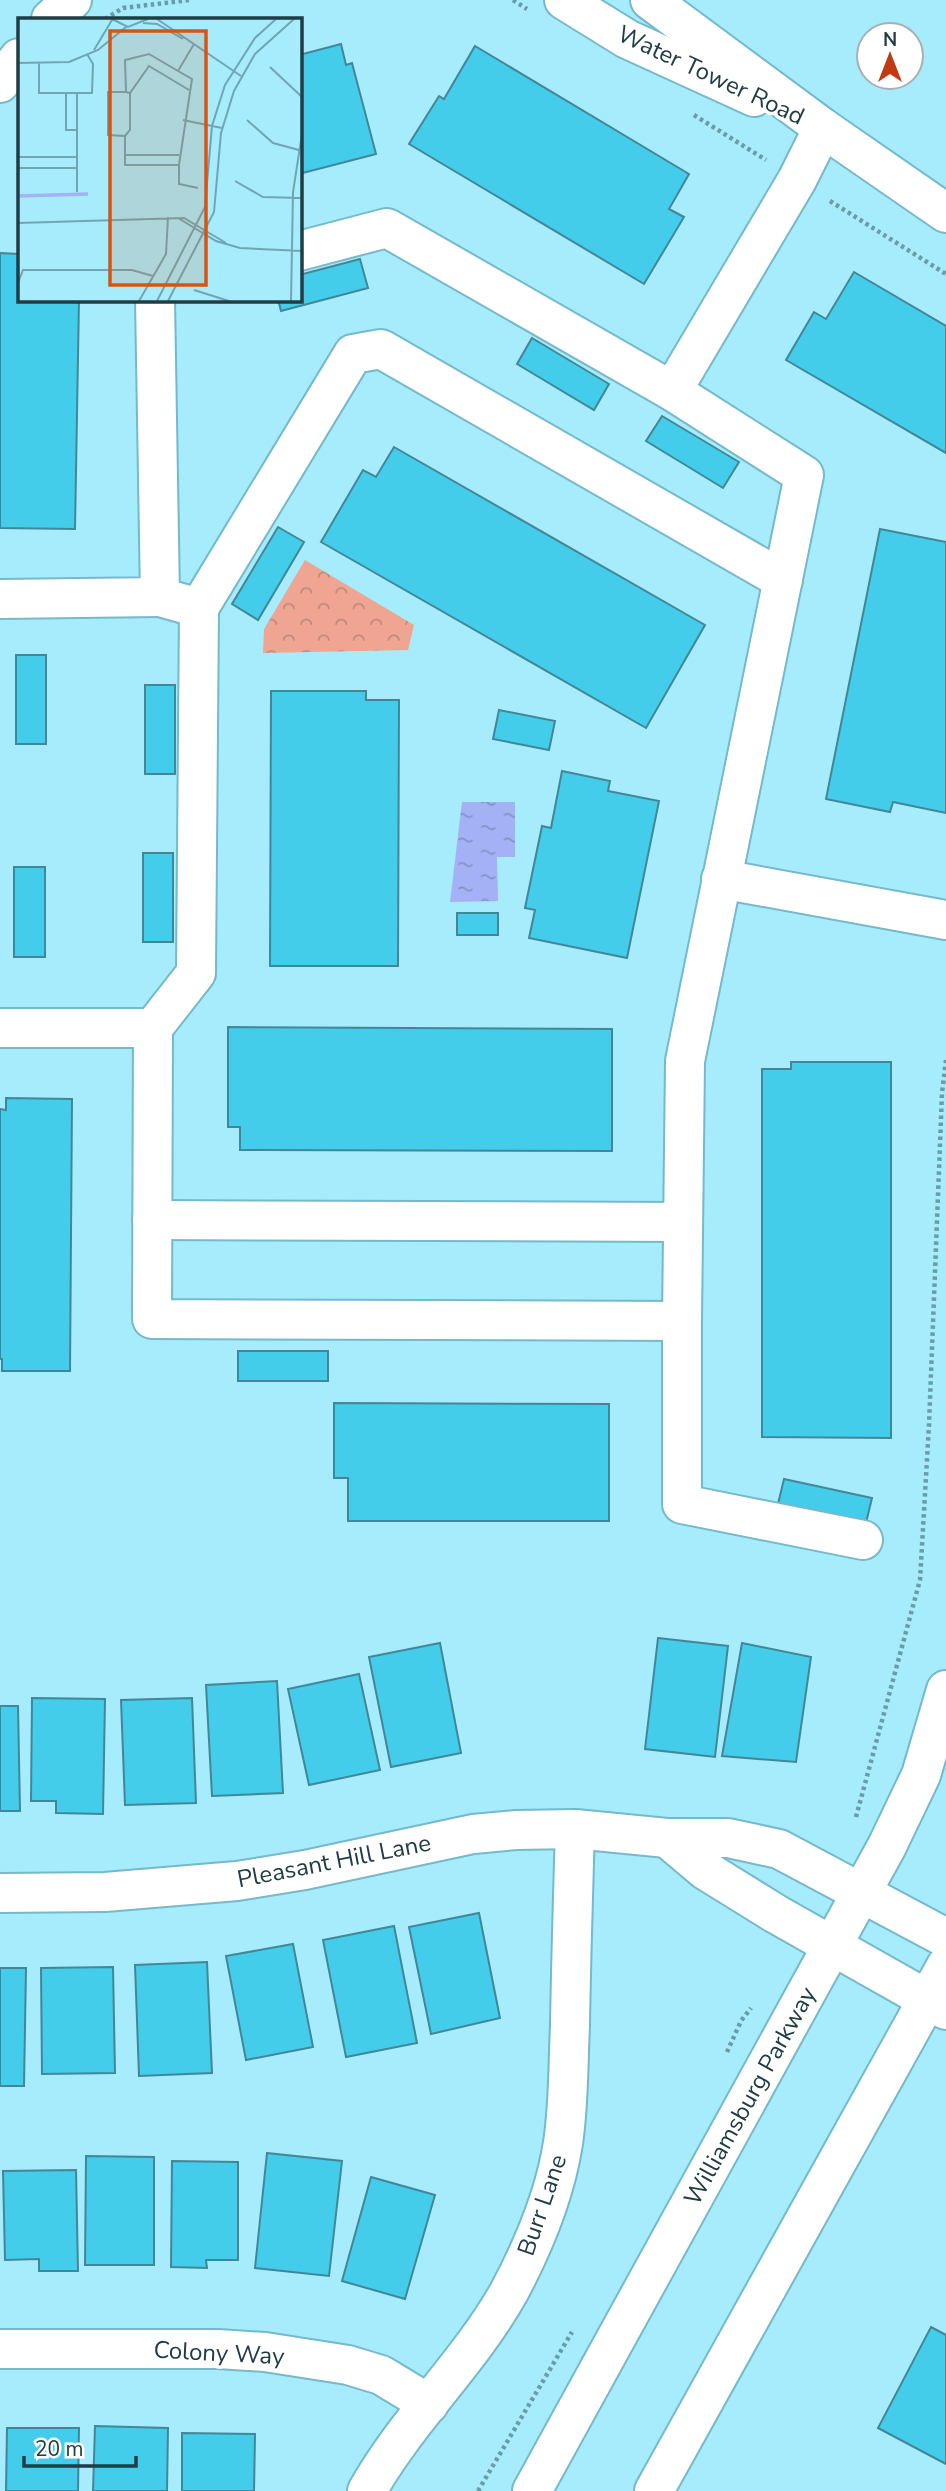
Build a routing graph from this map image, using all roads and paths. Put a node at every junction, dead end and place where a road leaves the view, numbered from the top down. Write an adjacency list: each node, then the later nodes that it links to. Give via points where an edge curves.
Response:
1 (72, 0): 6 (street)
2 (190, 0): 7 (path, via 123,8)
3 (513, 0): 5 (path)
4 (650, 0): 11 (street, Water Tower Road)
5 (550, 7): 11 (street, Water Tower Road)
6 (52, 18)
7 (106, 18)
8 (18, 59): 9 (street)
9 (0, 83)
10 (683, 108): 12 (path)
11 (823, 128): 12 (street); 13 (street, Water Tower Road)
12 (797, 180): 15 (path); 17 (street)
13 (946, 213)
14 (301, 250): 17 (street, via 387,228)
15 (946, 274)
16 (155, 301): 19 (street)
17 (672, 391): 18 (street, via 804,475)
18 (783, 580): 21 (street, via 381,349 353,354); 22 (street)
19 (160, 597): 20 (street); 21 (street)
20 (0, 599)
21 (199, 608): 25 (street, via 196,973)
22 (721, 879): 23 (street); 28 (street, via 685,1061)
23 (946, 920)
24 (0, 1028): 25 (street)
25 (153, 1028): 27 (street)
26 (946, 1060): 34 (path, via 920,1580 853,1827)
27 (152, 1220): 28 (street); 29 (street, via 152,1319)
28 (683, 1222): 29 (street)
29 (682, 1321): 30 (street, via 682,1504)
30 (863, 1540)
31 (946, 1690): 36 (street, Williamsburg Parkway, via 922,1775)
32 (575, 1829): 33 (street, Pleasant Hill Lane); 35 (street, Pleasant Hill Lane, via 473,1834 305,1870 224,1882 106,1892); 45 (street, Burr Lane, via 568,2092 564,2143 551,2195 508,2294)
33 (667, 1838): 34 (street, Pleasant Hill Lane, via 728,1838 779,1849); 38 (street, via 705,1870)
34 (828, 1876): 36 (street, Pleasant Hill Lane)
35 (0, 1893)
36 (862, 1894): 37 (street, Pleasant Hill Lane); 38 (street, Williamsburg Parkway)
37 (946, 1938)
38 (834, 1946): 41 (street); 48 (street, Williamsburg Parkway)
39 (946, 1966): 41 (street)
40 (757, 2000): 42 (path)
41 (937, 2005): 49 (street)
42 (726, 2053)
43 (577, 2325): 47 (path)
44 (0, 2349): 45 (street, Colony Way, via 265,2352 381,2375)
45 (429, 2403): 46 (street, Burr Lane)
46 (367, 2491)
47 (478, 2491)
48 (532, 2491)
49 (654, 2491)

